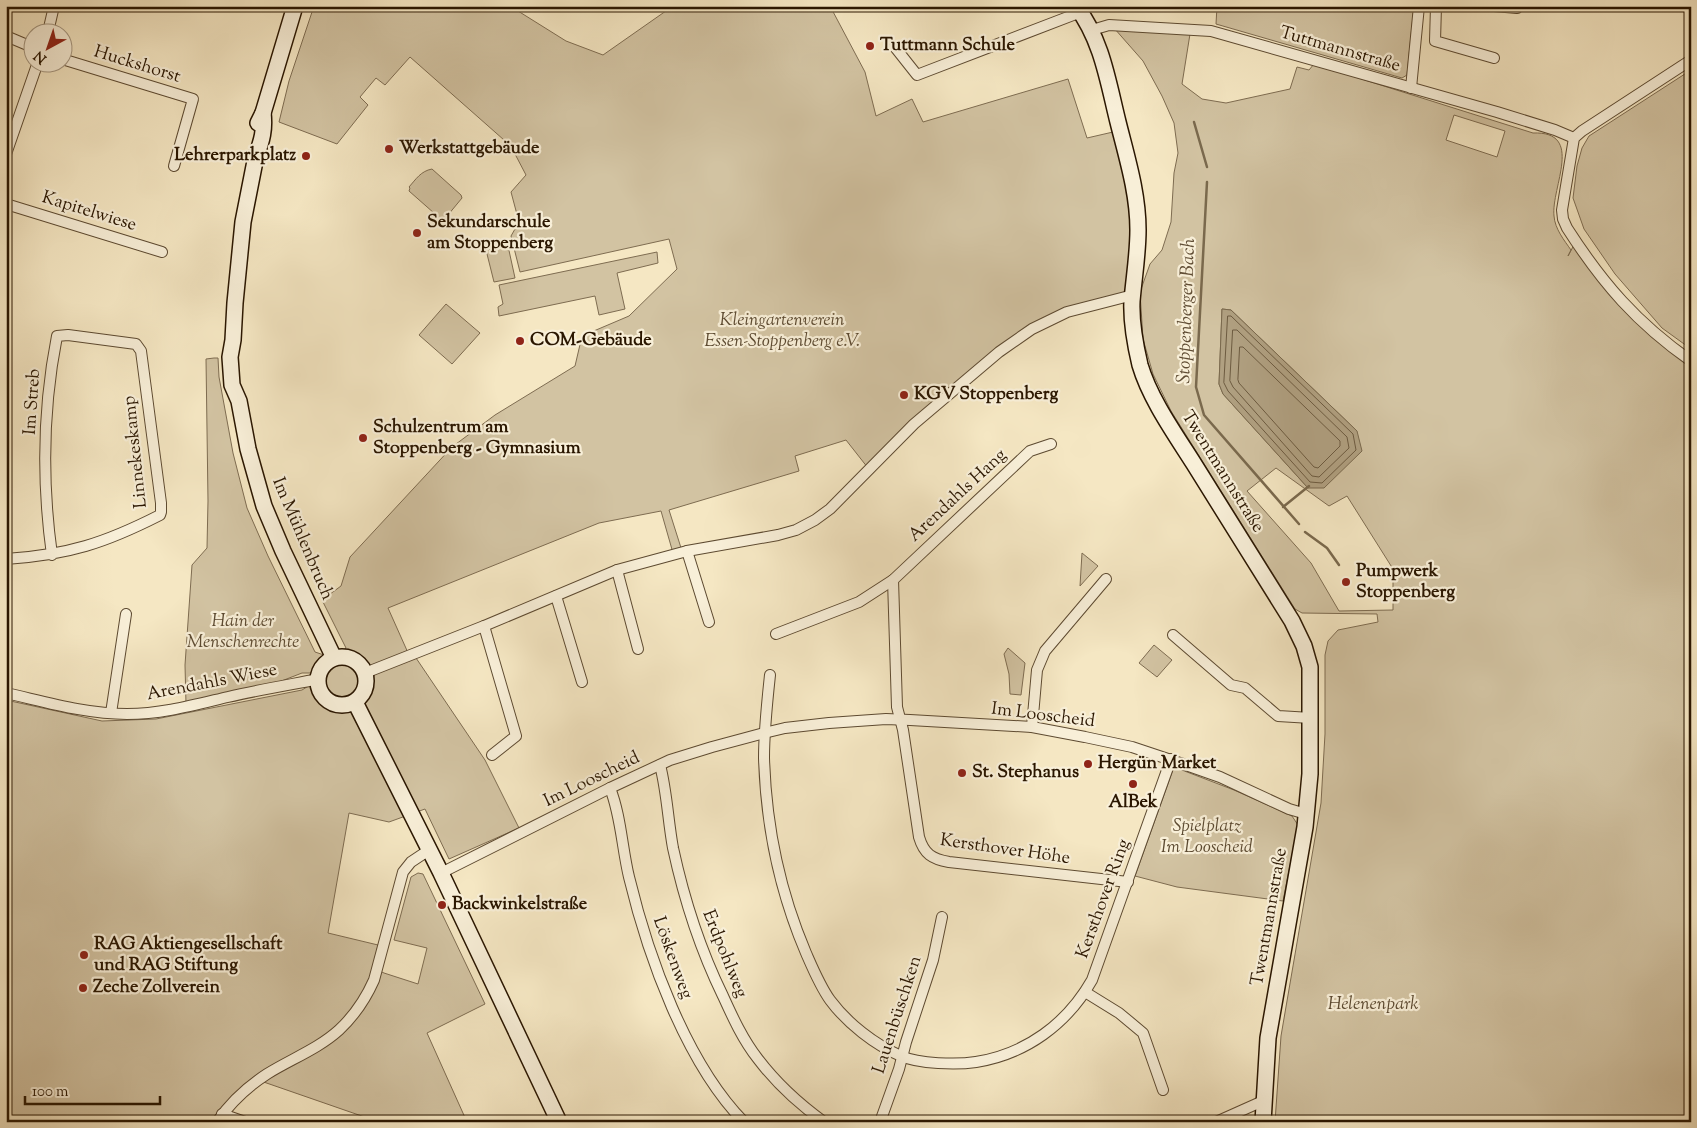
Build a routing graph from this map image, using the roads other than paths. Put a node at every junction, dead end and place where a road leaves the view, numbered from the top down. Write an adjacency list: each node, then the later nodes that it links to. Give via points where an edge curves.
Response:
1 (54, 6): 8 (street)
2 (295, 6): 40 (main road, Im Mühlenbruch, via 263,113 264,127 243,222 233,340 240,384 239,401 264,506)
3 (1419, 6): 17 (street)
4 (1436, 6): 13 (street, via 1435,41)
5 (1494, 6): 6 (street)
6 (1518, 6)
7 (1079, 9): 9 (main road, Twentmannstraße); 12 (street, via 917,75)
8 (50, 22)
9 (1092, 30): 17 (street, Tuttmannstraße, via 1109,25 1211,31); 23 (main road, Twentmannstraße, via 1133,181 1138,213)
10 (6, 36): 11 (street)
11 (22, 43)
12 (894, 46)
13 (1494, 58)
14 (1691, 60): 18 (street)
15 (72, 62): 20 (street, Huckshorst, via 193,99)
16 (35, 72): 19 (street)
17 (1411, 88): 18 (street, Tuttmannstraße)
18 (1574, 138): 25 (street, via 1562,210 1567,228 1612,292 1662,340)
19 (6, 154)
20 (174, 166)
21 (6, 204): 22 (street, Kapitelwiese)
22 (162, 252)
23 (1133, 294): 27 (street, via 1067,312 1032,329 999,352 914,424 830,509 815,520 778,535); 48 (main road, Twentmannstraße, via 1135,344 1142,371 1154,397 1299,634 1310,667)
24 (139, 346): 28 (street, Linnekeskamp, via 160,515 104,541); 28 (street, Im Streb, via 57,336 46,442 48,531)
25 (1691, 361)
26 (1051, 444): 32 (street, Arendahls Hang, via 1030,451)
27 (687, 551): 30 (street); 35 (street)
28 (52, 555): 29 (street, Linnekeskamp)
29 (6, 559)
30 (617, 570): 33 (street); 39 (street)
31 (1106, 579): 50 (street, via 1044,651 1037,670)
32 (893, 580): 37 (street, Arendahls Hang, via 859,602); 49 (street)
33 (556, 596): 36 (street); 44 (street)
34 (126, 614): 47 (street)
35 (709, 622)
36 (484, 626): 41 (street); 52 (street, via 516,736)
37 (776, 634)
38 (1173, 635): 48 (street, via 1231,685 1245,688 1278,716)
39 (638, 648)
40 (334, 658): 41 (main road, via 350,658); 43 (main road, via 322,668)
41 (365, 673): 46 (main road, via 364,689)
42 (770, 675): 51 (street)
43 (319, 679): 46 (main road, via 320,689 329,700 342,704); 47 (street, Arendahls Wiese, via 168,711)
44 (582, 682)
45 (6, 693): 47 (street, Arendahls Wiese)
46 (355, 702): 57 (main road)
47 (111, 713)
48 (1310, 718): 56 (main road, Twentmannstraße)
49 (900, 719): 50 (street, Im Looscheid); 51 (street, Im Looscheid, via 829,723); 59 (street, Kersthover Höhe, via 921,842 932,858)
50 (1032, 727): 53 (street, Im Looscheid)
51 (764, 733): 54 (street, Im Looscheid); 62 (street, Kersthover Ring, via 773,842 788,904 803,946 820,983 843,1015 872,1039)
52 (492, 755)
53 (1171, 759): 56 (street, Im Looscheid); 59 (street, Kersthover Ring)
54 (660, 765): 55 (street, Im Looscheid); 69 (street, Erdpohlweg, via 683,888 722,996 758,1058 789,1094)
55 (610, 788): 58 (street, Im Looscheid); 68 (street, Löskenweg, via 634,896 663,986 696,1056 723,1098)
56 (1306, 814): 64 (main road, Twentmannstraße, via 1268,1038)
57 (429, 850): 58 (main road); 65 (street, via 403,872 374,980 352,1017 322,1044 250,1086)
58 (441, 872): 67 (main road)
59 (1128, 882): 61 (street, Kersthover Ring, via 1101,958)
60 (942, 917): 62 (street, Lauenbüschken, via 933,960)
61 (1085, 992): 62 (street, Kersthover Ring, via 1049,1031 1013,1052 964,1064); 63 (street, via 1143,1033)
62 (902, 1057): 70 (street, Lauenbüschken)
63 (1163, 1090)
64 (1263, 1101): 71 (street); 72 (main road, Twentmannstraße)
65 (219, 1118): 66 (street)
66 (245, 1122)
67 (559, 1122)
68 (744, 1122)
69 (824, 1122)
70 (880, 1122)
71 (1216, 1122)
72 (1263, 1122)

